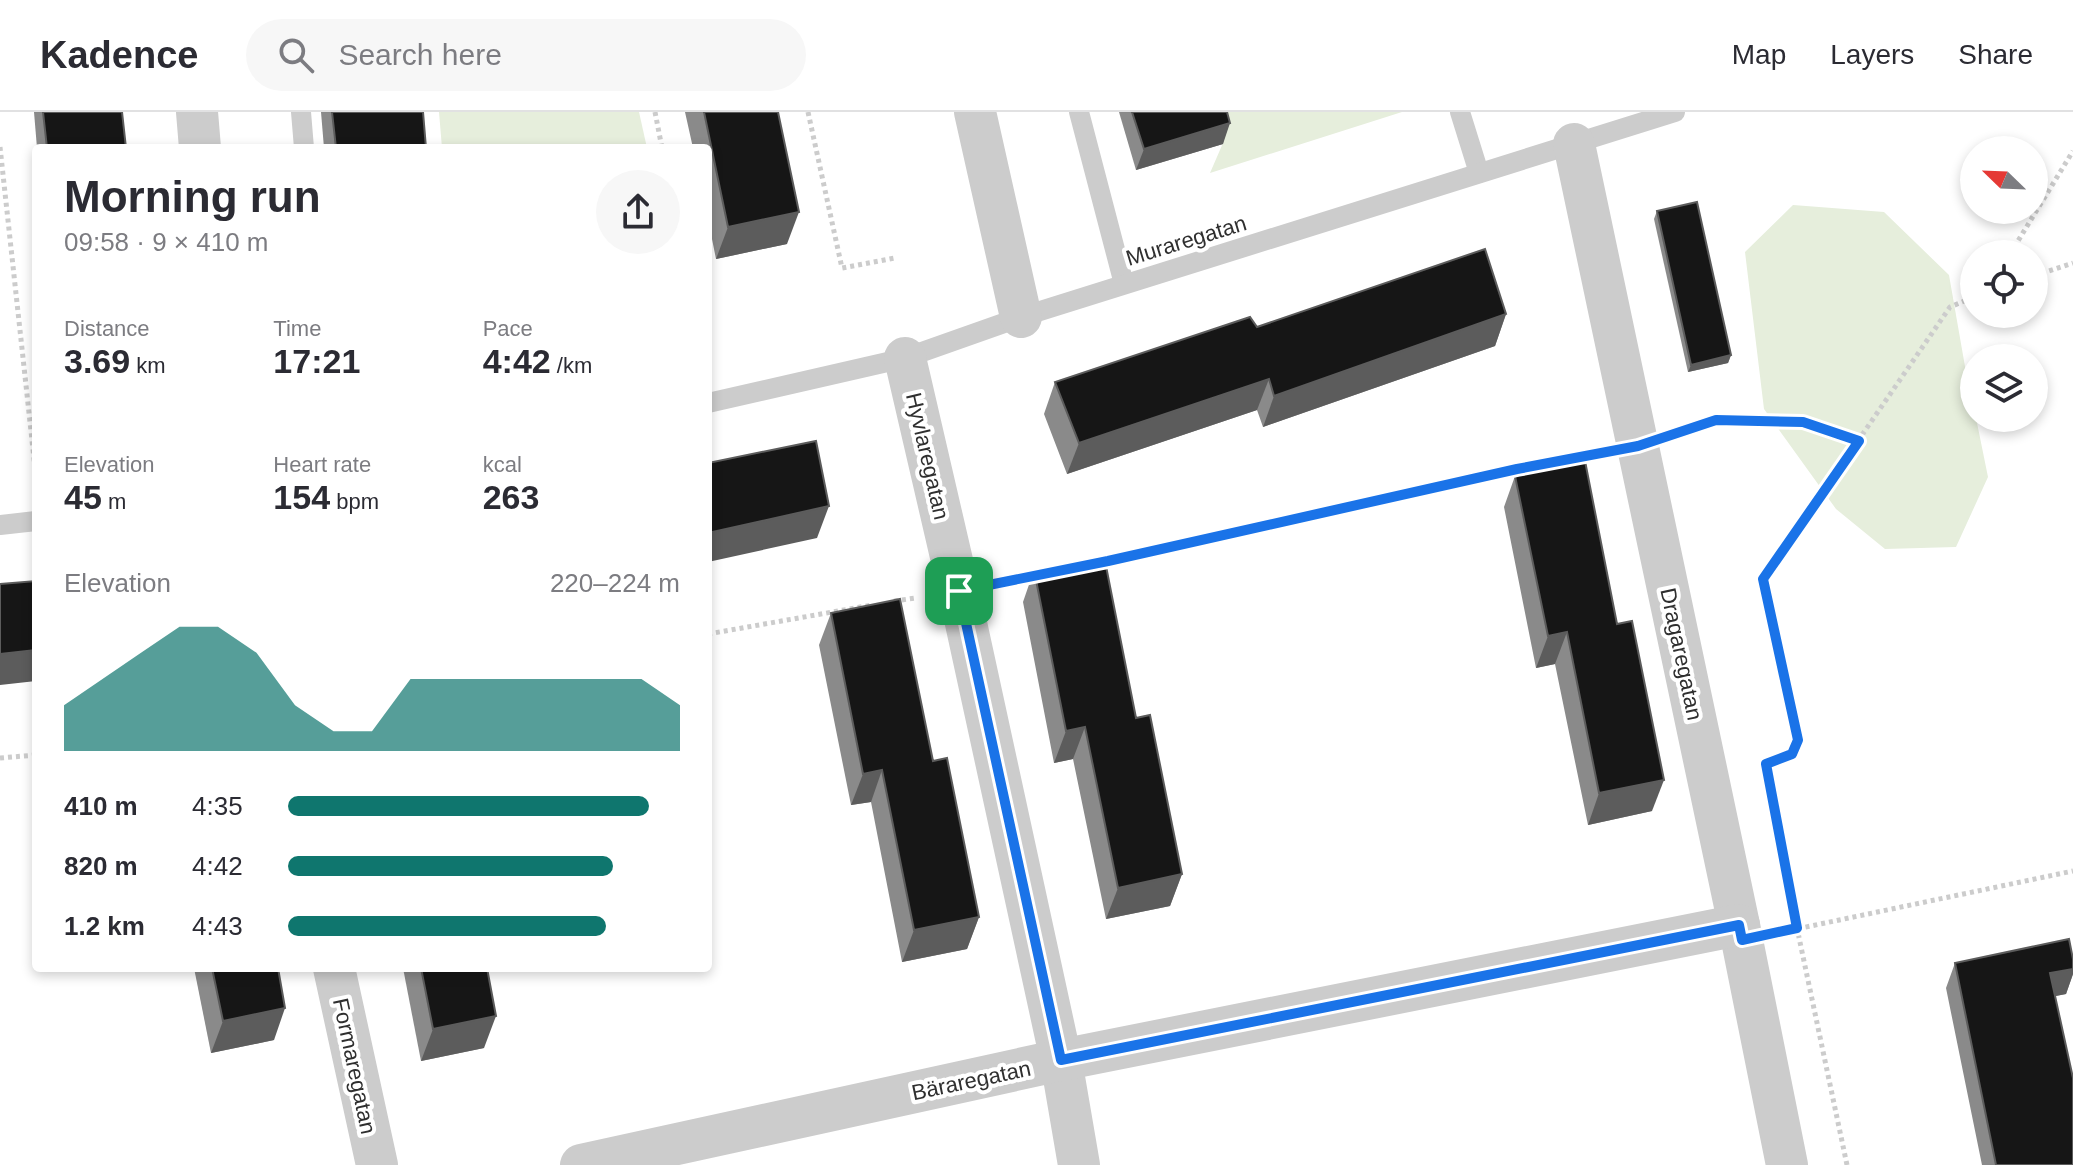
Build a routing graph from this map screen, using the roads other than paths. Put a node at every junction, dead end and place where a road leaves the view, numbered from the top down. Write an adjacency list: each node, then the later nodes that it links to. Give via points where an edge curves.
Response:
1 (197, 112): 7 (street)
2 (301, 112): 8 (lane)
3 (975, 112): 12 (street)
4 (1079, 112): 11 (lane)
5 (1460, 112): 10 (lane)
6 (1675, 112): 9 (lane, Muraregatan)
7 (200, 144)
8 (304, 144)
9 (1574, 144): 10 (lane, Muraregatan); 17 (street, Dragaregatan)
10 (1479, 173): 11 (lane, Muraregatan)
11 (1124, 284): 12 (lane, Muraregatan)
12 (1021, 317): 13 (lane, Muraregatan)
13 (905, 358): 14 (lane, Muraregatan); 19 (street, Hyvlaregatan)
14 (712, 402)
15 (32, 521): 16 (lane)
16 (0, 525)
17 (1741, 933): 19 (street, Bäraregatan); 23 (street, Dragaregatan)
18 (335, 972): 20 (street, Formaregatan)
19 (1061, 1060): 21 (street, Bäraregatan); 22 (street, Hyvlaregatan)
20 (377, 1165)
21 (581, 1165)
22 (1079, 1165)
23 (1787, 1165)

